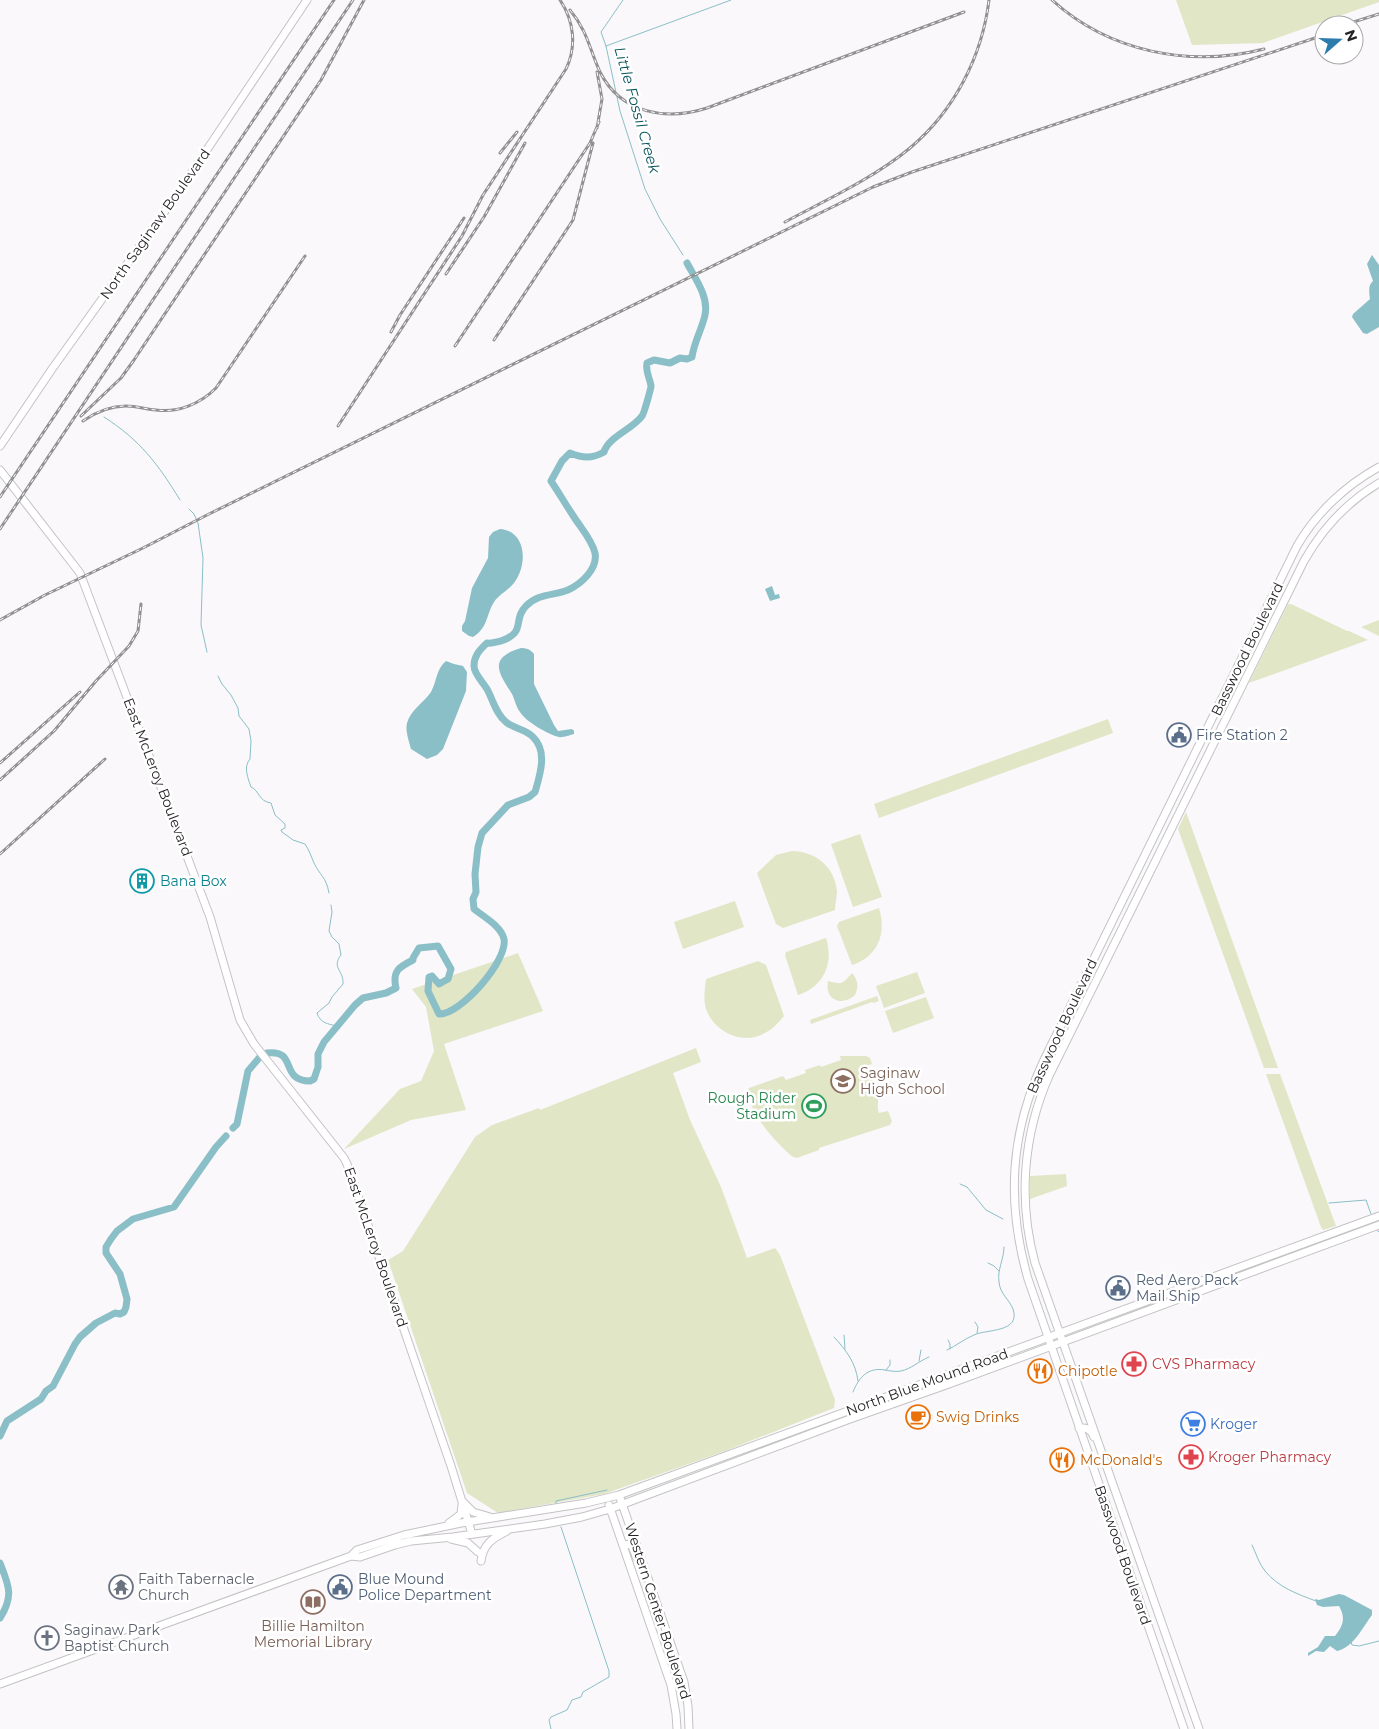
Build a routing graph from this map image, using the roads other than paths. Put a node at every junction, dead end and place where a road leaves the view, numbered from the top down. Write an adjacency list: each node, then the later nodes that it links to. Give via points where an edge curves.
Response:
1 (306, 0): 2 (main road, North Saginaw Boulevard, via 180,190)
2 (0, 446)
3 (1379, 467): 10 (main road, Basswood Boulevard, via 1332,502 1311,524 1297,546 1031,1089 1016,1152 1014,1206 1022,1258)
4 (0, 470): 5 (main road, East McLeroy Boulevard)
5 (3, 477): 19 (main road, East McLeroy Boulevard, via 73,562 83,581 210,918 245,1030 347,1164)
6 (1379, 483): 9 (main road, Basswood Boulevard, via 1334,519 1304,561 1044,1088 1028,1147 1026,1209 1032,1254)
7 (1379, 1216): 9 (main road, North Blue Mound Road)
8 (1379, 1225): 11 (main road, North Blue Mound Road)
9 (1060, 1334): 10 (main road, North Blue Mound Road); 11 (main road, Basswood Boulevard)
10 (1048, 1338): 12 (main road, Basswood Boulevard); 13 (main road, North Blue Mound Road)
11 (1063, 1341): 12 (main road, North Blue Mound Road); 16 (main road, Basswood Boulevard)
12 (1051, 1346): 14 (main road, North Blue Mound Road); 15 (main road, Basswood Boulevard)
13 (949, 1374): 14 (main road, via 946,1380); 17 (main road, North Blue Mound Road)
14 (903, 1400): 20 (main road, North Blue Mound Road)
15 (1079, 1428): 16 (main road, via 1089,1429); 36 (main road, Basswood Boulevard)
16 (1099, 1443): 37 (main road, Basswood Boulevard)
17 (619, 1494): 18 (main road, North Blue Mound Road); 20 (main road, Western Center Boulevard)
18 (606, 1498): 21 (main road, Western Center Boulevard); 22 (main road, North Blue Mound Road)
19 (462, 1500): 22 (main road, via 473,1512); 23 (main road, East McLeroy Boulevard); 24 (main road, via 460,1514)
20 (623, 1505): 21 (main road, North Blue Mound Road); 32 (main road, Western Center Boulevard)
21 (610, 1509): 25 (main road, North Blue Mound Road); 28 (main road, Western Center Boulevard)
22 (498, 1518): 23 (main road, North Blue Mound Road)
23 (469, 1522): 24 (main road, North Blue Mound Road); 26 (main road, East McLeroy Boulevard)
24 (442, 1528): 30 (main road, North Blue Mound Road, via 387,1540 358,1550)
25 (518, 1528): 26 (main road, North Blue Mound Road); 31 (main road, via 490,1542)
26 (472, 1534): 27 (main road, North Blue Mound Road)
27 (446, 1538): 29 (main road, via 468,1544); 30 (main road, North Blue Mound Road, via 411,1541 360,1557)
28 (623, 1545): 32 (main road, via 631,1544); 35 (main road, Western Center Boulevard, via 671,1685)
29 (478, 1552)
30 (351, 1556): 33 (main road)
31 (481, 1560)
32 (644, 1566): 34 (main road, Western Center Boulevard, via 684,1682)
33 (0, 1684)
34 (689, 1725): 35 (main road)
35 (677, 1726)
36 (1184, 1729)
37 (1199, 1729)

